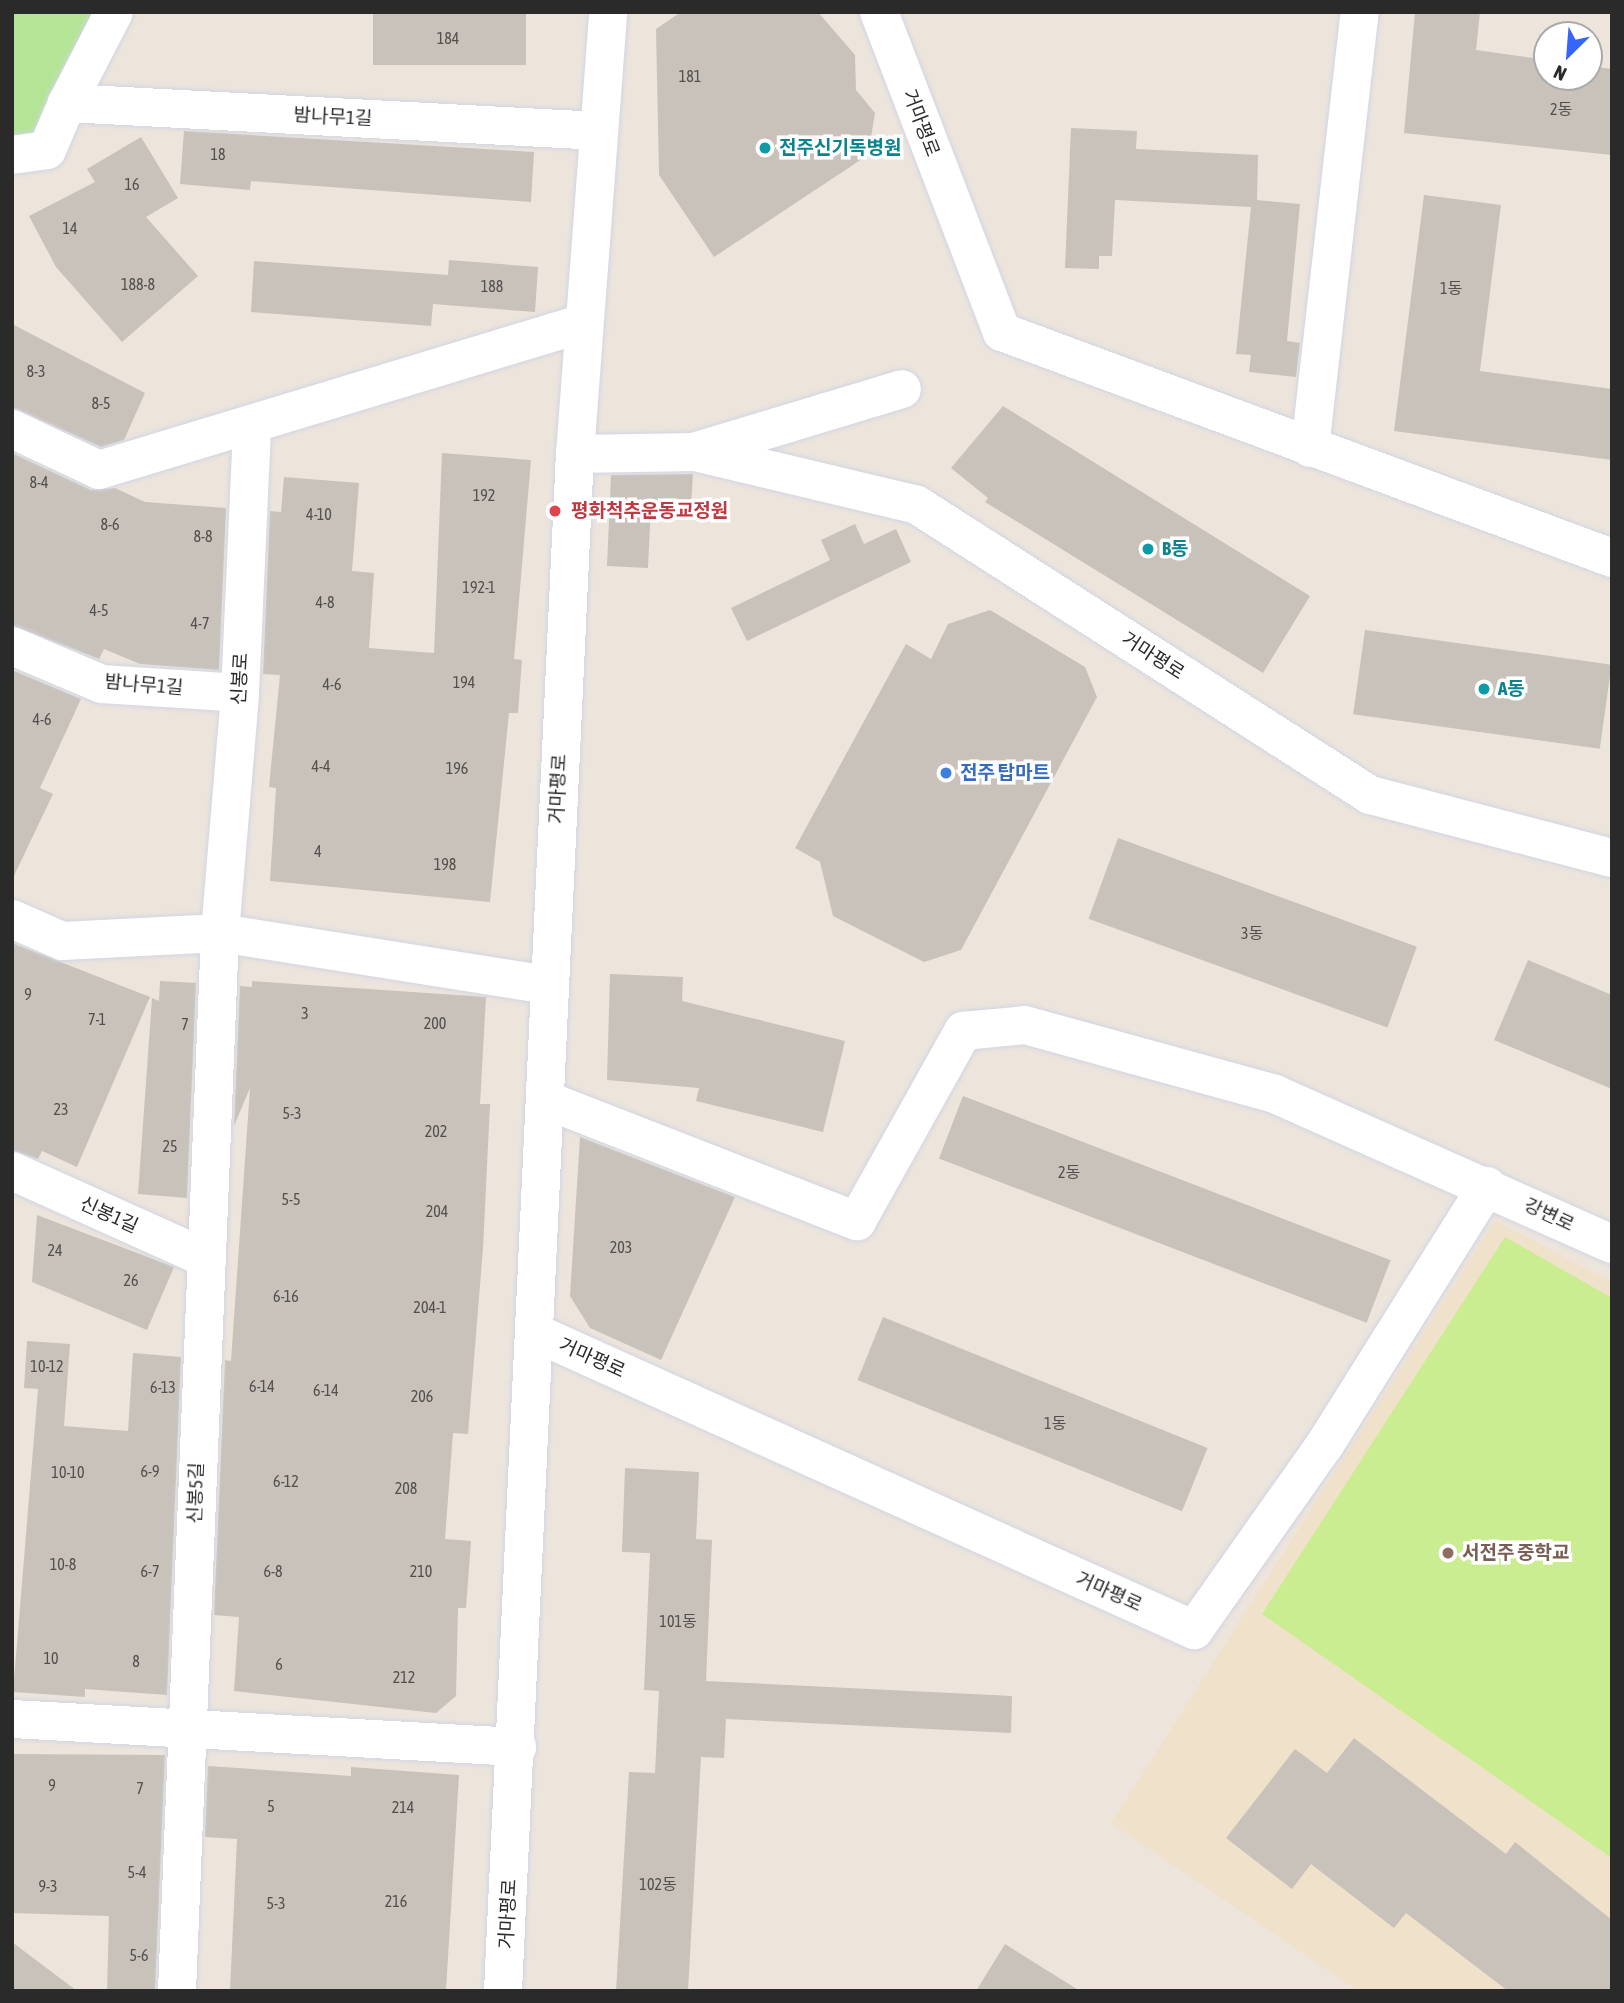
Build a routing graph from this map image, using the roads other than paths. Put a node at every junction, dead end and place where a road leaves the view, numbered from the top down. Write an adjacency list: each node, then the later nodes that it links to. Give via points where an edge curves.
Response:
1 (114, 12): 5 (street)
2 (608, 12): 6 (street, 거마평로)
3 (879, 12): 12 (street, 거마평로, via 1002,332)
4 (1360, 12): 12 (street)
5 (67, 103): 6 (street, 밤나무1길); 7 (street, via 47,150)
6 (599, 131): 8 (street, 거마평로)
7 (12, 155)
8 (584, 324): 10 (street); 14 (street, 거마평로)
9 (902, 389): 13 (street, 거마평로)
10 (252, 425): 11 (street, via 99,470); 17 (street, 신봉로)
11 (12, 429)
12 (1310, 448): 15 (street, 거마평로)
13 (695, 452): 14 (street, 거마평로); 18 (street, 거마평로, via 917,505 1370,795)
14 (575, 454): 21 (street, 거마평로)
15 (1612, 558)
16 (12, 646): 17 (street, 밤나무1길, via 102,684)
17 (240, 693): 20 (street, 신봉로)
18 (1612, 858)
19 (12, 919): 20 (street, via 62,942)
20 (219, 933): 21 (street); 26 (street, 신봉로)
21 (548, 985): 22 (street, 거마평로)
22 (547, 1100): 24 (street, 강변로, via 857,1221 963,1031 1025,1025 1275,1094); 27 (street, 거마평로)
23 (12, 1171): 26 (street, 신봉1길)
24 (1487, 1186): 25 (street, 강변로); 27 (street, 거마평로, via 1324,1446 1194,1630)
25 (1612, 1244)
26 (206, 1258): 29 (street, 신봉5길)
27 (538, 1334): 30 (street, 거마평로)
28 (12, 1719): 29 (street)
29 (186, 1728): 30 (street); 31 (street, 신봉5길)
30 (517, 1747): 32 (street, 거마평로)
31 (177, 1991)
32 (503, 1991)

